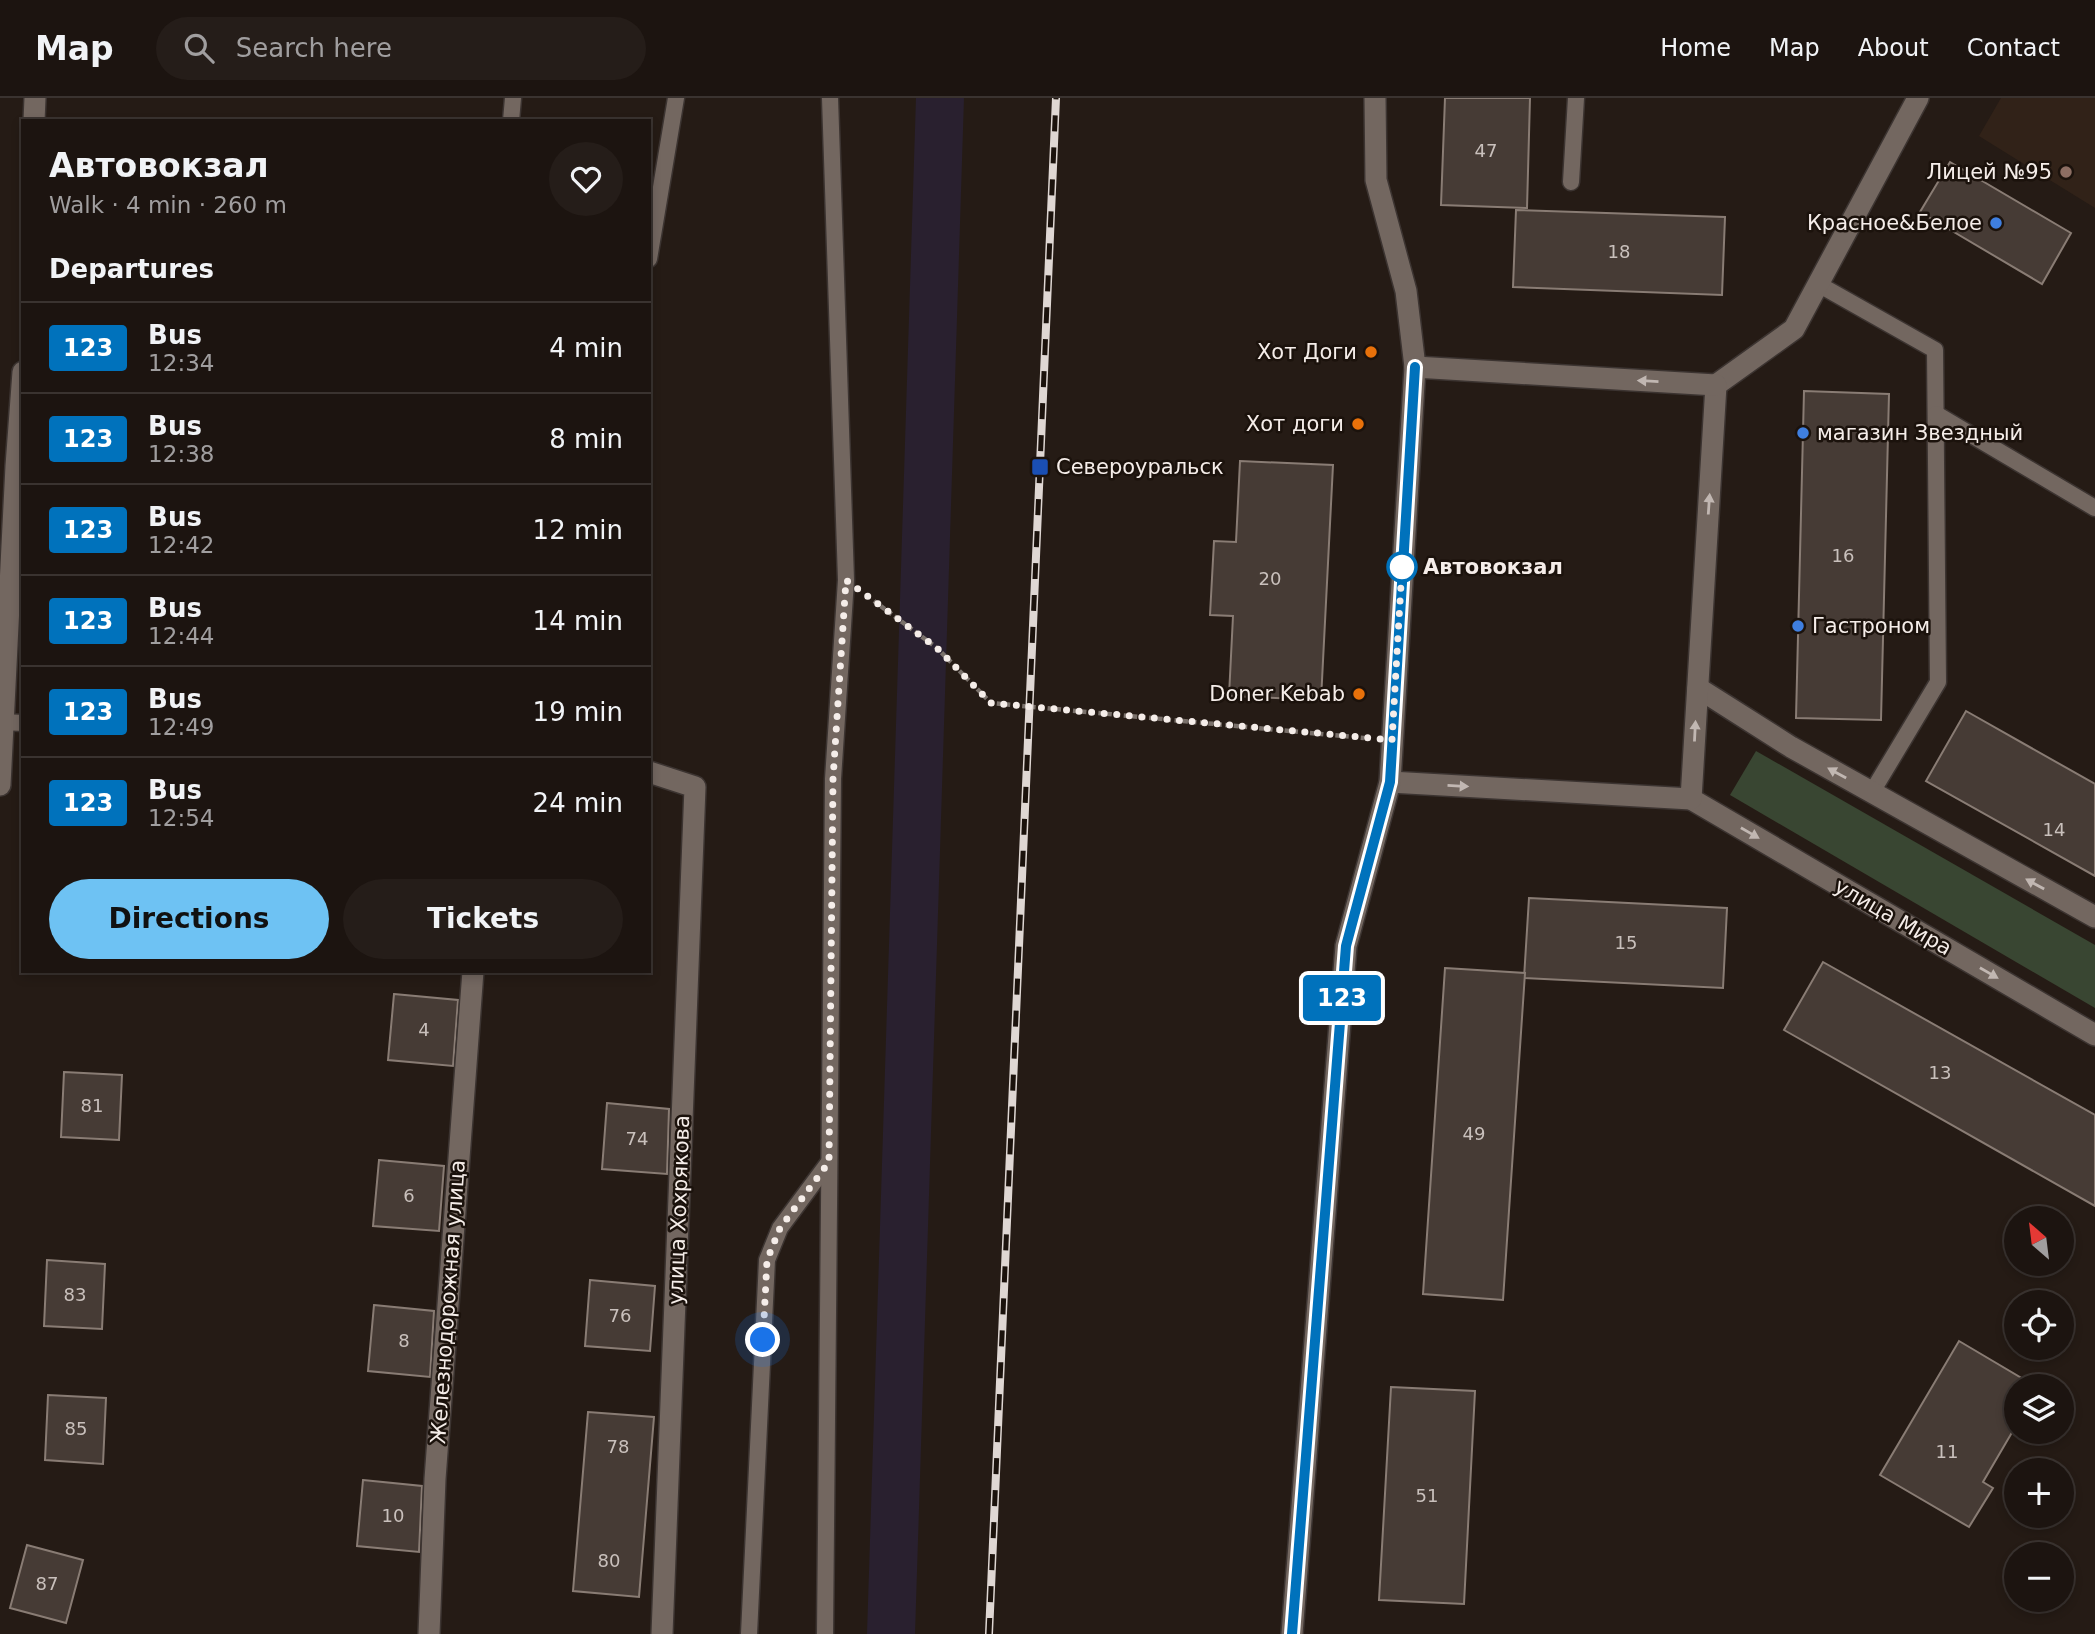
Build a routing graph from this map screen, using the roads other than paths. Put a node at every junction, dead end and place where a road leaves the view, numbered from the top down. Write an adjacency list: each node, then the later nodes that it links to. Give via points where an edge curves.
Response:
1 (35, 98): 8 (street)
2 (513, 98): 9 (lane)
3 (676, 98): 11 (lane)
4 (830, 98): 29 (lane, via 846,580 833,779)
5 (1375, 98): 13 (street, via 1376,180 1406,291)
6 (1576, 98): 10 (lane)
7 (1918, 98): 12 (street)
8 (34, 119)
9 (511, 119)
10 (1571, 182)
11 (651, 247)
12 (1818, 284): 14 (street, via 1794,329); 15 (lane, via 1935,350)
13 (1415, 367): 14 (street, one-way to 13); 22 (street)
14 (1717, 385): 19 (street, one-way to 14)
15 (1936, 414): 18 (lane); 24 (lane, via 1938,682)
16 (21, 423): 17 (street)
17 (8, 466): 20 (street)
18 (2095, 508)
19 (1698, 688): 24 (street, one-way to 19); 25 (street, one-way to 19)
20 (13, 722): 23 (street)
21 (651, 773): 31 (street, улица Хохрякова, via 695,787)
22 (1390, 782): 25 (street, one-way to 25); 34 (street, via 1346,946)
23 (0, 785)
24 (1872, 792): 26 (street, one-way to 24)
25 (1691, 799): 28 (street, улица Мира, one-way to 28)
26 (2095, 917)
27 (473, 973): 30 (street, Железнодорожная улица, via 435,1479)
28 (2095, 1035)
29 (829, 1162): 32 (lane, via 780,1228 767,1260); 33 (lane)
30 (429, 1634)
31 (662, 1634)
32 (749, 1634)
33 (825, 1634)
34 (1292, 1634)

